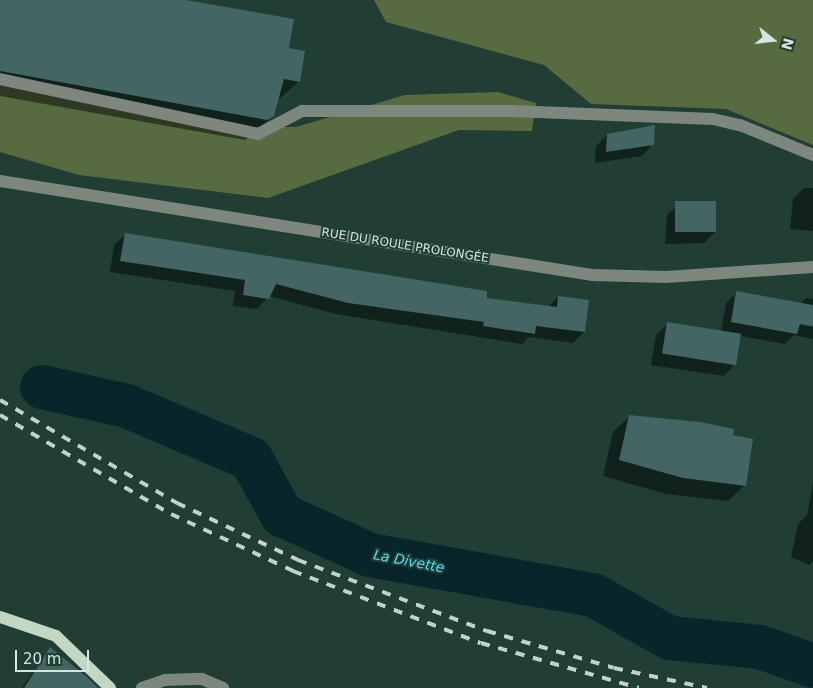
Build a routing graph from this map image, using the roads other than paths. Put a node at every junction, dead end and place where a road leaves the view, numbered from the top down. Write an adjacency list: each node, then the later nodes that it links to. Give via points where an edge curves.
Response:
1 (0, 79): 2 (street, via 258,134 302,111 512,111 713,119 740,125)
2 (813, 154)
3 (0, 181): 4 (street, RUE DU ROULE PROLONGÉE, via 592,275 666,277)
4 (813, 267)
5 (0, 617): 6 (main road, via 56,636)
6 (110, 688)
7 (142, 688): 8 (street, via 165,680 202,679)
8 (223, 688)

